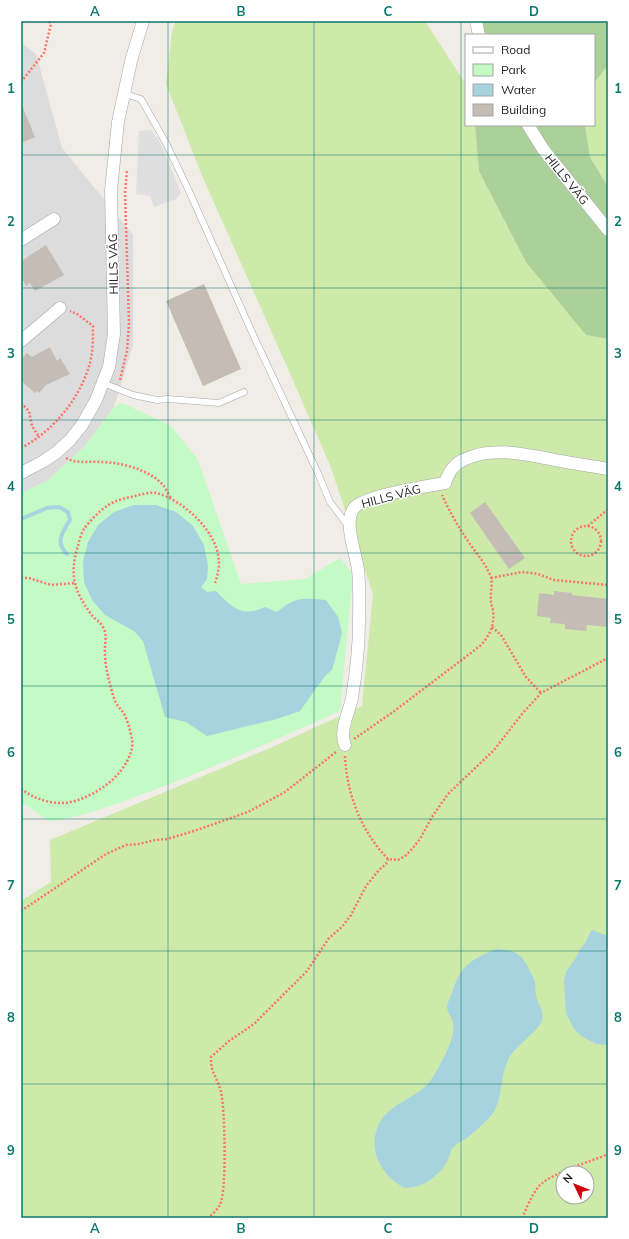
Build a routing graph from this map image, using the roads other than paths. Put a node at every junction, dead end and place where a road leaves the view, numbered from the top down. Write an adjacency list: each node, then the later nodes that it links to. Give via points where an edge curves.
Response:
1 (143, 21): 4 (street, HILLS VÄG, via 131,61)
2 (476, 21): 3 (street)
3 (479, 34)
4 (125, 94): 11 (street, HILLS VÄG, via 118,122 111,190 114,334 109,367); 15 (lane, via 141,99 166,142 330,502)
5 (529, 126): 7 (street, HILLS VÄG, via 543,150)
6 (54, 219): 8 (street)
7 (608, 230)
8 (21, 240)
9 (60, 308): 10 (street)
10 (21, 341)
11 (103, 383): 12 (lane, via 133,395 157,400 219,403); 14 (street, HILLS VÄG, via 82,425 70,440 44,461)
12 (244, 392)
13 (608, 469): 15 (street, HILLS VÄG, via 523,454 486,453 462,460 452,469 445,483 356,505 351,513)
14 (21, 473)
15 (350, 527): 16 (street, HILLS VÄG, via 358,570 359,643 352,697 342,738)
16 (345, 745)

